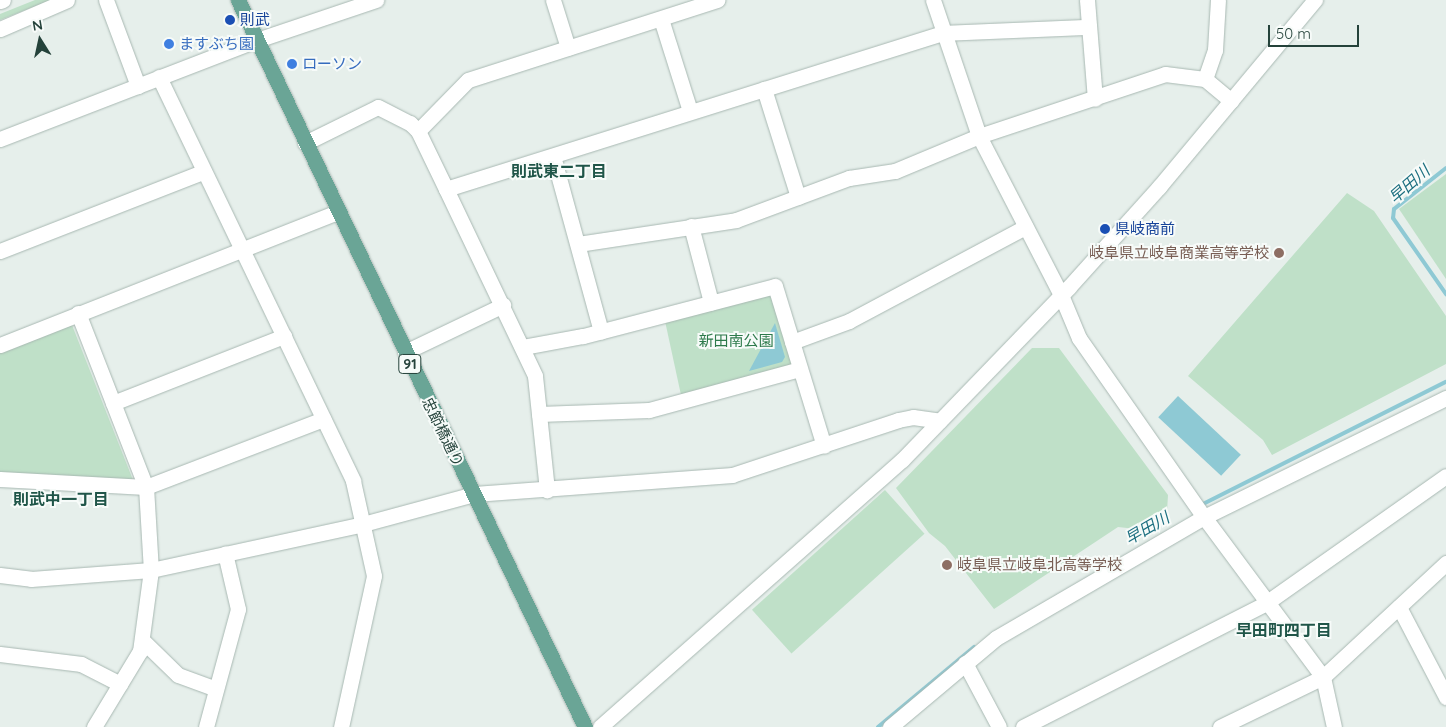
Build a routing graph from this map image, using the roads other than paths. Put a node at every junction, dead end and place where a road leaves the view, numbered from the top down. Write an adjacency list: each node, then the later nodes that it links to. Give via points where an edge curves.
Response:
1 (67, 0): 13 (street)
2 (106, 0): 19 (street)
3 (238, 0): 15 (main road, 忠節橋通り / 91)
4 (376, 0): 15 (street)
5 (552, 0): 16 (street)
6 (717, 0): 11 (street)
7 (932, 0): 14 (street)
8 (1087, 0): 12 (street)
9 (1218, 0): 18 (street, via 1215,50)
10 (1315, 0): 22 (street)
11 (661, 18): 16 (street); 23 (street)
12 (1089, 27): 14 (street); 21 (street)
13 (0, 28)
14 (943, 33): 20 (street); 25 (street)
15 (257, 40): 17 (street); 27 (main road, 忠節橋通り / 91)
16 (568, 48): 24 (street, via 468,80)
17 (159, 77): 19 (street); 29 (street)
18 (1206, 79): 21 (street, via 1165,74); 22 (street)
19 (138, 86): 26 (street)
20 (764, 89): 23 (street); 31 (street)
21 (1095, 98): 25 (street)
22 (1231, 101): 38 (street)
23 (690, 111): 28 (street)
24 (418, 131): 27 (street, via 410,122 378,106); 30 (street)
25 (979, 136): 31 (street, via 895,172 849,178); 34 (street)
26 (0, 139)
27 (305, 143): 32 (main road, 忠節橋通り / 91)
28 (553, 156): 30 (street); 35 (street)
29 (204, 172): 36 (street); 37 (street)
30 (446, 189): 40 (street)
31 (798, 197): 33 (street, via 736,220)
32 (337, 212): 36 (street); 47 (main road, 忠節橋通り / 91)
33 (691, 226): 35 (street); 39 (street)
34 (1025, 227): 38 (street); 44 (street, via 848,321)
35 (578, 244): 42 (street)
36 (242, 249): 41 (street); 43 (street)
37 (0, 251)
38 (1061, 295): 53 (street); 60 (street, via 1079,338)
39 (711, 302): 42 (street); 44 (street, via 775,286)
40 (503, 305): 46 (street); 47 (street)
41 (78, 313): 45 (street); 50 (street)
42 (601, 332): 46 (street)
43 (284, 336): 50 (street); 52 (street)
44 (792, 342): 48 (street)
45 (0, 344)
46 (523, 347): 51 (street, via 535,376)
47 (404, 352): 59 (main road, 忠節橋通り / 91)
48 (800, 369): 51 (street, via 649,410); 54 (street)
49 (1446, 398): 60 (street)
50 (113, 403): 57 (street)
51 (539, 414): 58 (street)
52 (323, 419): 57 (street); 61 (street, via 353,481)
53 (940, 421): 54 (street, via 913,417 898,420); 79 (street, via 902,460)
54 (824, 446): 58 (street, via 732,475)
55 (1446, 476): 66 (street)
56 (0, 479): 57 (street)
57 (146, 487): 64 (street)
58 (547, 490): 59 (street)
59 (474, 494): 61 (street); 78 (main road, 忠節橋通り / 91)
60 (1200, 511): 66 (street); 70 (street, via 996,638)
61 (363, 524): 62 (street); 77 (street, via 374,576)
62 (225, 553): 64 (street); 73 (street, via 238,609)
63 (1446, 563): 67 (street)
64 (151, 570): 65 (street, via 31,579); 68 (street)
65 (0, 575)
66 (1266, 603): 71 (street); 82 (street)
67 (1398, 607): 71 (street); 74 (street)
68 (142, 640): 72 (street, via 140,651); 73 (street, via 178,675)
69 (0, 654): 72 (street, via 81,664)
70 (965, 663): 80 (street); 81 (street)
71 (1323, 677): 83 (street); 84 (street)
72 (120, 684): 75 (street)
73 (216, 689): 76 (street)
74 (1446, 697)
75 (94, 727)
76 (206, 727)
77 (341, 727)
78 (585, 727)
79 (600, 727)
80 (890, 727)
81 (999, 727)
82 (1023, 727)
83 (1220, 727)
84 (1334, 727)

